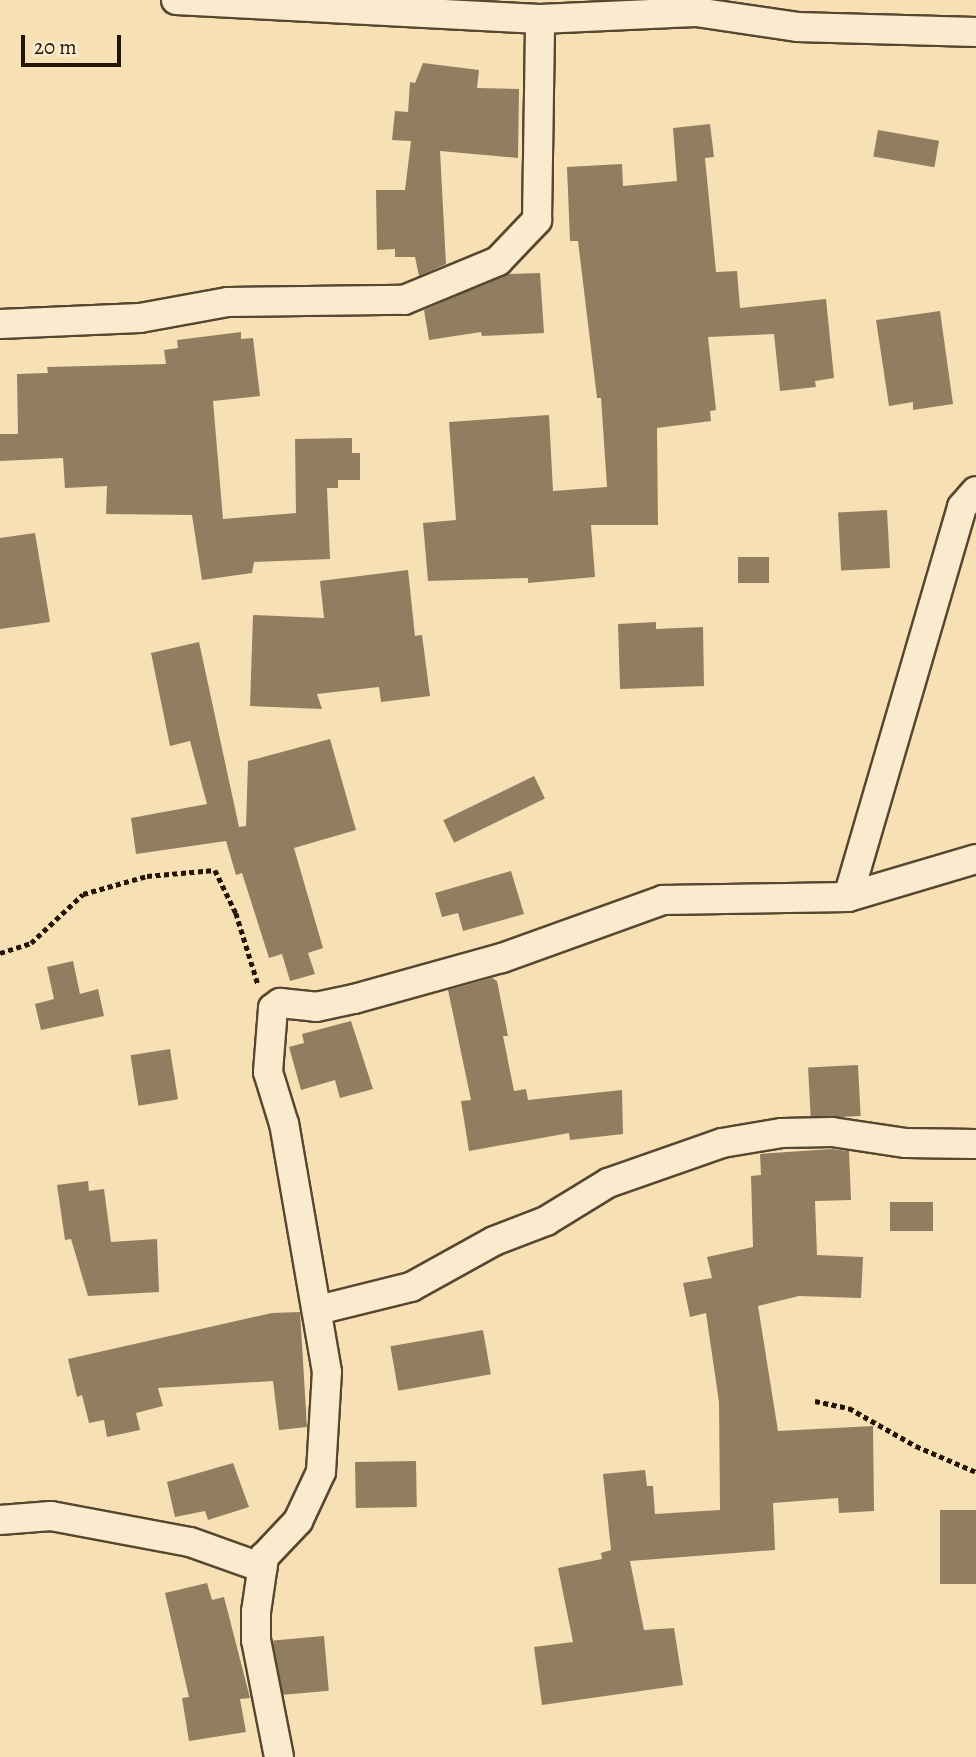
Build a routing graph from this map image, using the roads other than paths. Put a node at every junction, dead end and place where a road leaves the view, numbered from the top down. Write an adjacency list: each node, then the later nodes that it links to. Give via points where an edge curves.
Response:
1 (176, 0): 3 (street)
2 (693, 6): 3 (street); 4 (street, via 797,27)
3 (540, 19): 5 (street, via 537,220 498,261 404,300 228,302 140,318)
4 (976, 32)
5 (0, 324)
6 (976, 491): 8 (street, via 962,507)
7 (976, 859): 8 (street)
8 (848, 897): 10 (street, via 663,900 502,958 316,1007 280,1003 273,1008 268,1072 284,1124 296,1216)
9 (976, 1144): 10 (street, via 906,1143 832,1132 782,1133 722,1143 608,1183 546,1221 494,1241 411,1287)
10 (318, 1310): 12 (street, via 327,1373 321,1472 313,1498 264,1557)
11 (0, 1520): 12 (street, via 51,1516 190,1542)
12 (264, 1568): 13 (street, via 256,1640)
13 (279, 1757)

